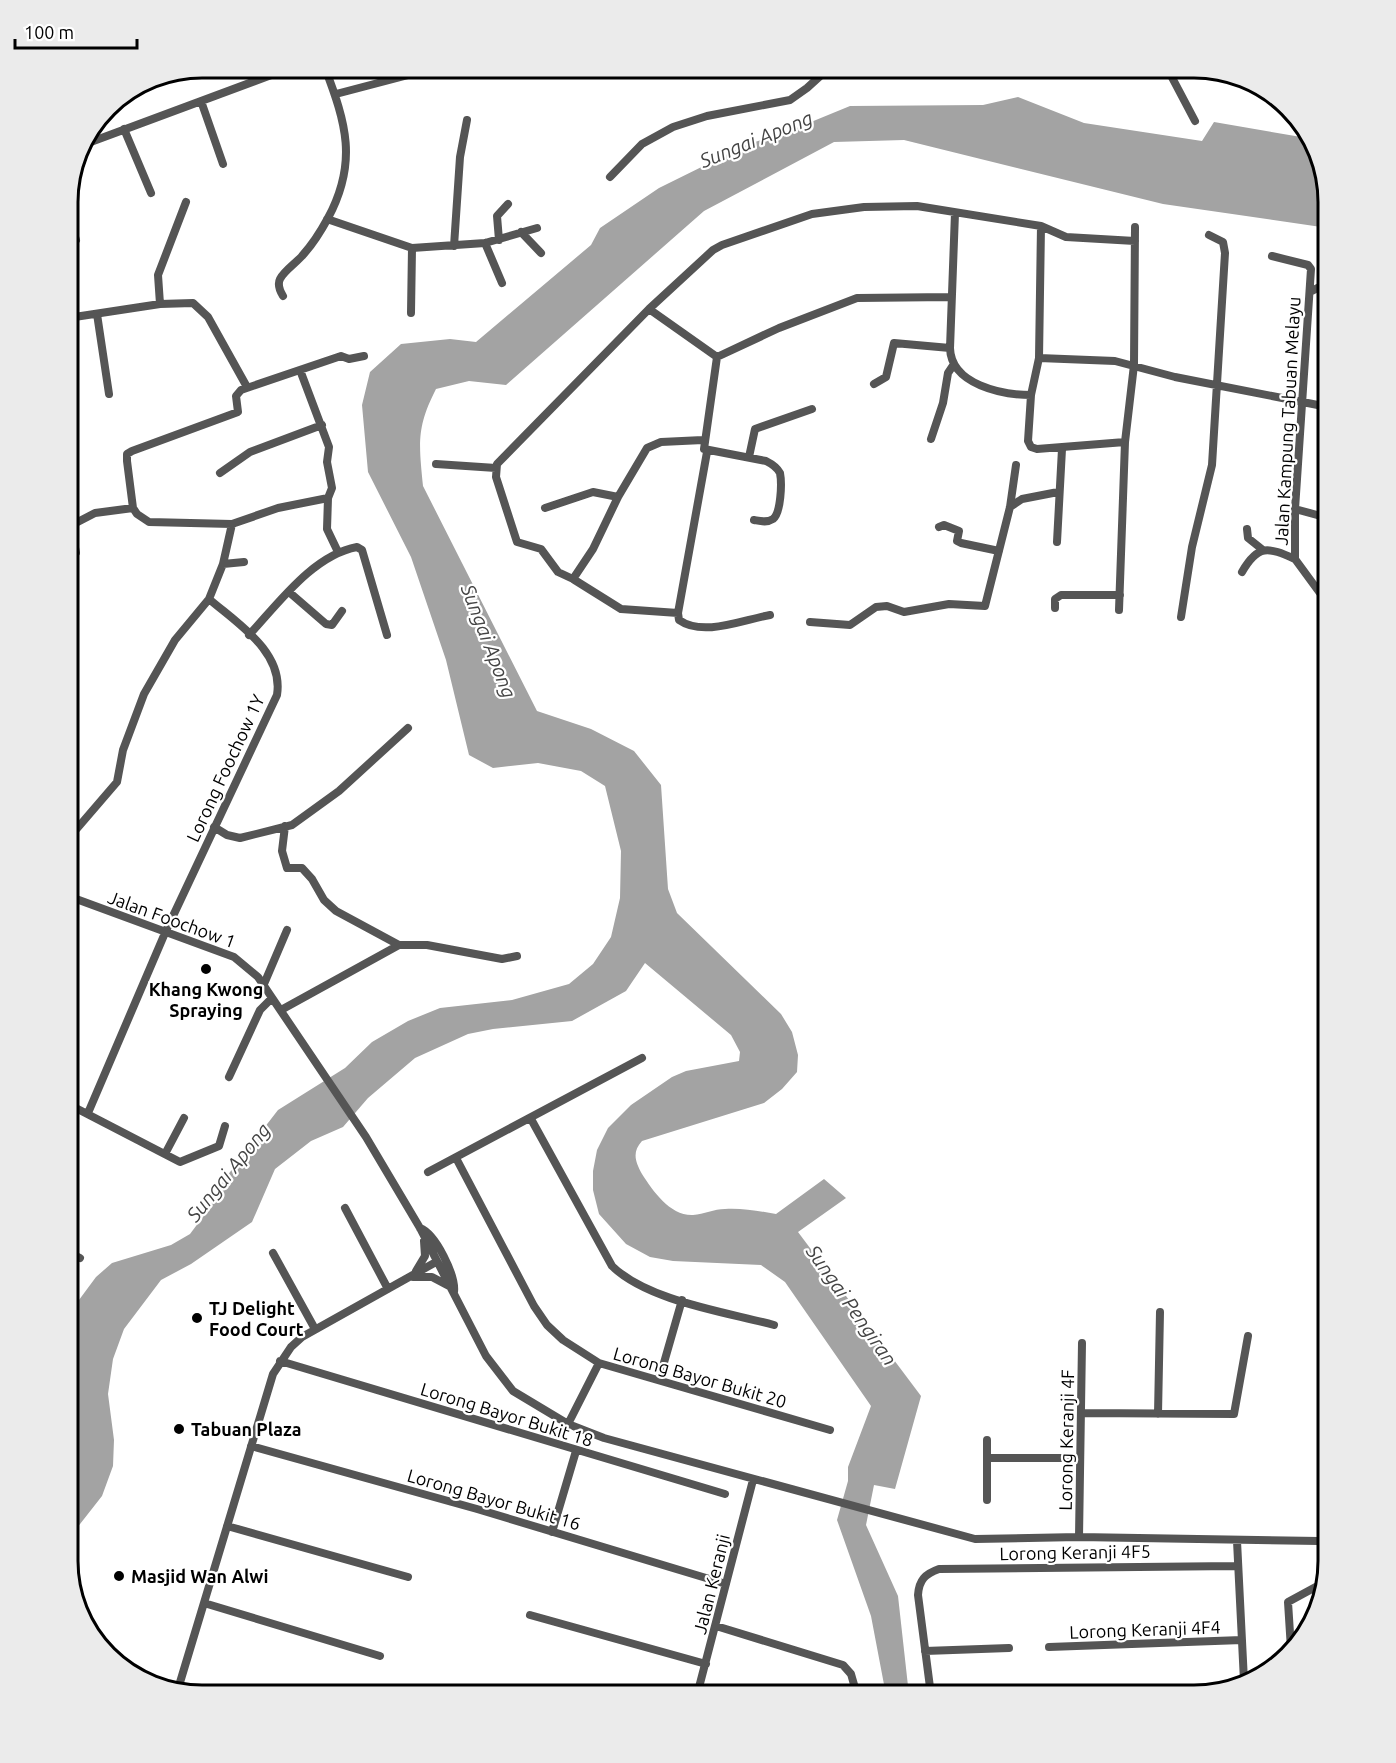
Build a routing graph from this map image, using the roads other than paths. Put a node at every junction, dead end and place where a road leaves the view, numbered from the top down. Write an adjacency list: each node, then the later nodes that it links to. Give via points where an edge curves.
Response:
1 (263, 78): 7 (street)
2 (329, 78): 6 (street)
3 (397, 78): 6 (street)
4 (818, 78): 13 (street, via 790,100 707,116 673,127 642,144)
5 (1172, 78): 9 (street)
6 (336, 94): 18 (street, via 347,137 346,168 344,183)
7 (201, 101): 10 (street); 12 (street)
8 (467, 120): 27 (street, via 459,157)
9 (1195, 121)
10 (124, 129): 11 (street); 14 (street)
11 (95, 140)
12 (223, 164)
13 (610, 177)
14 (151, 193)
15 (186, 202): 36 (street, via 158,275)
16 (508, 204): 24 (street, via 497,216)
17 (955, 213): 19 (street); 35 (street); 37 (street, via 917,206 845,208 766,228 713,250)
18 (327, 219): 28 (street); 34 (street, via 304,255 280,279 278,286)
19 (1041, 226): 25 (street, via 1066,237); 44 (street)
20 (1135, 227): 25 (street)
21 (537, 228): 22 (street)
22 (521, 232): 24 (street); 29 (street)
23 (1209, 235): 49 (street, via 1223,242 1226,254)
24 (499, 240): 26 (street)
25 (1135, 241): 46 (street)
26 (485, 243): 27 (street); 31 (street)
27 (454, 246): 28 (street)
28 (412, 248): 38 (street)
29 (541, 253)
30 (1272, 256): 33 (street, Jalan Kampung Tabuan Melayu, via 1308,265)
31 (502, 283)
32 (1318, 288): 33 (street)
33 (1310, 292): 53 (street, Jalan Kampung Tabuan Melayu)
34 (283, 296)
35 (951, 297): 41 (street); 43 (street, via 857,298)
36 (160, 304): 39 (street); 50 (street, via 186,301 199,306)
37 (649, 309): 43 (street); 65 (street)
38 (411, 313)
39 (97, 314): 40 (street); 51 (street)
40 (78, 317)
41 (950, 348): 45 (street); 48 (street, via 894,343 886,377)
42 (364, 356): 47 (street, via 341,356)
43 (717, 357): 58 (street)
44 (1039, 358): 46 (street); 52 (street)
45 (954, 364): 52 (street, via 988,389 1009,395); 57 (street, via 948,373)
46 (1134, 365): 49 (street); 59 (street)
47 (300, 370): 50 (street); 56 (street)
48 (874, 384)
49 (1218, 384): 53 (street); 98 (street, via 1212,465 1192,547)
50 (247, 387): 71 (street, via 237,394 238,412 127,454)
51 (109, 394)
52 (1031, 395): 60 (street, via 1030,447)
53 (1303, 402): 54 (street); 73 (street, Jalan Kampung Tabuan Melayu)
54 (1318, 405)
55 (812, 409): 62 (street, via 755,429)
56 (322, 425): 66 (street, via 250,452); 69 (street, via 329,447 327,462 332,488)
57 (931, 439)
58 (703, 440): 61 (street); 68 (street, via 653,444 647,448)
59 (1125, 442): 60 (street); 91 (street)
60 (1062, 448): 67 (street)
61 (707, 452): 62 (street); 96 (street)
62 (749, 457): 75 (street, via 774,465 780,473 777,512 765,522)
63 (436, 464): 65 (street)
64 (1016, 465): 70 (street)
65 (496, 468): 88 (street, via 517,542 541,549 558,572)
66 (220, 472)
67 (1058, 492): 70 (street, via 1022,499); 80 (street)
68 (618, 497): 72 (street, via 593,492); 88 (street, via 593,549)
69 (328, 498): 77 (street, via 278,508); 83 (street, via 327,529)
70 (1010, 507): 82 (street)
71 (133, 508): 76 (street, via 95,513); 77 (street, via 149,522)
72 (545, 508)
73 (1295, 509): 74 (street); 84 (street, Jalan Kampung Tabuan Melayu)
74 (1318, 515)
75 (754, 520)
76 (78, 522)
77 (232, 524): 86 (street)
78 (939, 527): 82 (street, via 959,531 957,541 961,543)
79 (1247, 529): 81 (street, via 1248,538)
80 (1057, 542)
81 (1263, 550): 84 (street); 87 (street, via 1255,554)
82 (999, 551): 99 (street, via 985,606 941,605 904,612 886,606 876,607 850,625)
83 (338, 552): 90 (street); 101 (street, via 357,547 362,550)
84 (1295, 559): 89 (street, Jalan Kampung Tabuan Melayu)
85 (244, 562): 86 (street)
86 (223, 564): 92 (street)
87 (1242, 572)
88 (573, 579): 96 (street, via 621,609)
89 (1318, 589)
90 (289, 592): 95 (street, via 326,624 332,625); 100 (street)
91 (1120, 595): 93 (street, via 1061,595 1055,599); 94 (street)
92 (209, 599): 100 (street, Lorong Foochow 1Y); 104 (street, via 174,640 148,686 123,750 117,782)
93 (1055, 608)
94 (1119, 610)
95 (342, 611)
96 (678, 613): 97 (street, via 679,620 686,625 709,629)
97 (770, 615)
98 (1181, 617)
99 (810, 622)
100 (249, 634): 105 (street, Lorong Foochow 1Y, via 273,661 279,683 277,695)
101 (387, 635)
102 (408, 728): 103 (street, via 316,809)
103 (285, 826): 105 (street, via 240,838); 109 (street, via 282,851 287,868 302,868 336,912)
104 (78, 827)
105 (214, 827): 108 (street, Lorong Foochow 1Y)
106 (78, 900): 108 (street, Jalan Foochow 1)
107 (287, 930): 111 (street)
108 (165, 933): 111 (street, Jalan Foochow 1, via 234,957); 117 (street, Lorong Foochow 1Y)
109 (399, 945): 110 (street, via 427,945 502,959); 113 (street)
110 (517, 956)
111 (264, 984): 112 (street, Jalan Foochow 1)
112 (272, 998): 113 (street, Jalan Foochow 1); 115 (street, via 260,1010)
113 (281, 1010): 125 (street, Jalan Foochow 1, via 366,1137)
114 (642, 1058): 119 (street)
115 (230, 1077)
116 (78, 1108): 117 (street)
117 (88, 1113): 121 (street)
118 (184, 1118): 121 (street)
119 (531, 1119): 122 (street); 131 (street, via 612,1266 635,1283)
120 (225, 1126): 121 (street, via 219,1146 211,1151 180,1161)
121 (165, 1154)
122 (456, 1158): 123 (street); 138 (street, Lorong Bayor Bukit 20, via 540,1316 563,1340)
123 (428, 1172)
124 (345, 1208): 129 (street)
125 (422, 1231): 127 (street); 128 (street, via 425,1256 421,1267); 130 (street, via 429,1231 434,1240 455,1282)
126 (273, 1253): 134 (street)
127 (436, 1262): 128 (street); 130 (street)
128 (410, 1277): 129 (street); 130 (street, via 432,1277)
129 (388, 1289): 134 (street)
130 (452, 1290): 142 (street, via 486,1356 513,1391)
131 (682, 1300): 133 (street); 139 (street)
132 (1160, 1312): 141 (street)
133 (774, 1325)
134 (315, 1329): 137 (street)
135 (1248, 1336): 141 (street, via 1234,1414)
136 (1082, 1343): 140 (street, Lorong Keranji 4F)
137 (280, 1361): 145 (street); 146 (street, Lorong Bayor Bukit 18)
138 (599, 1363): 139 (street, Lorong Bayor Bukit 20); 142 (street)
139 (659, 1380): 143 (street, Lorong Bayor Bukit 20)
140 (1081, 1413): 141 (street); 148 (street, Lorong Keranji 4F)
141 (1158, 1414)
142 (568, 1424): 149 (street)
143 (830, 1430)
144 (987, 1440): 147 (street)
145 (251, 1446): 152 (street); 153 (street, Lorong Bayor Bukit 16)
146 (576, 1451): 150 (street, Lorong Bayor Bukit 18); 153 (street)
147 (987, 1458): 148 (street); 151 (street)
148 (1080, 1458): 154 (street, Lorong Keranji 4F)
149 (753, 1480): 154 (street, via 975,1539); 159 (street, Jalan Keranji)
150 (725, 1494)
151 (987, 1500)
152 (227, 1526): 158 (street); 161 (street)
153 (552, 1532): 159 (street, Lorong Bayor Bukit 16)
154 (1079, 1537): 155 (street)
155 (1237, 1541): 156 (street); 157 (street)
156 (1318, 1541)
157 (1236, 1566): 164 (street); 168 (street, Lorong Keranji 4F5, via 939,1569 919,1584)
158 (408, 1577)
159 (726, 1584): 163 (street, Jalan Keranji)
160 (1315, 1587): 165 (street, via 1288,1602)
161 (204, 1604): 169 (street); 172 (street)
162 (530, 1615): 170 (street)
163 (716, 1626): 170 (street, Jalan Keranji); 174 (street, via 843,1665)
164 (1242, 1640): 166 (street, Lorong Keranji 4F4); 171 (street)
165 (1290, 1640)
166 (1049, 1647)
167 (1009, 1648): 168 (street)
168 (925, 1651): 175 (street)
169 (380, 1656)
170 (706, 1664): 173 (street, Jalan Keranji)
171 (1244, 1674)
172 (180, 1683)
173 (700, 1685)
174 (854, 1685)
175 (930, 1685)

